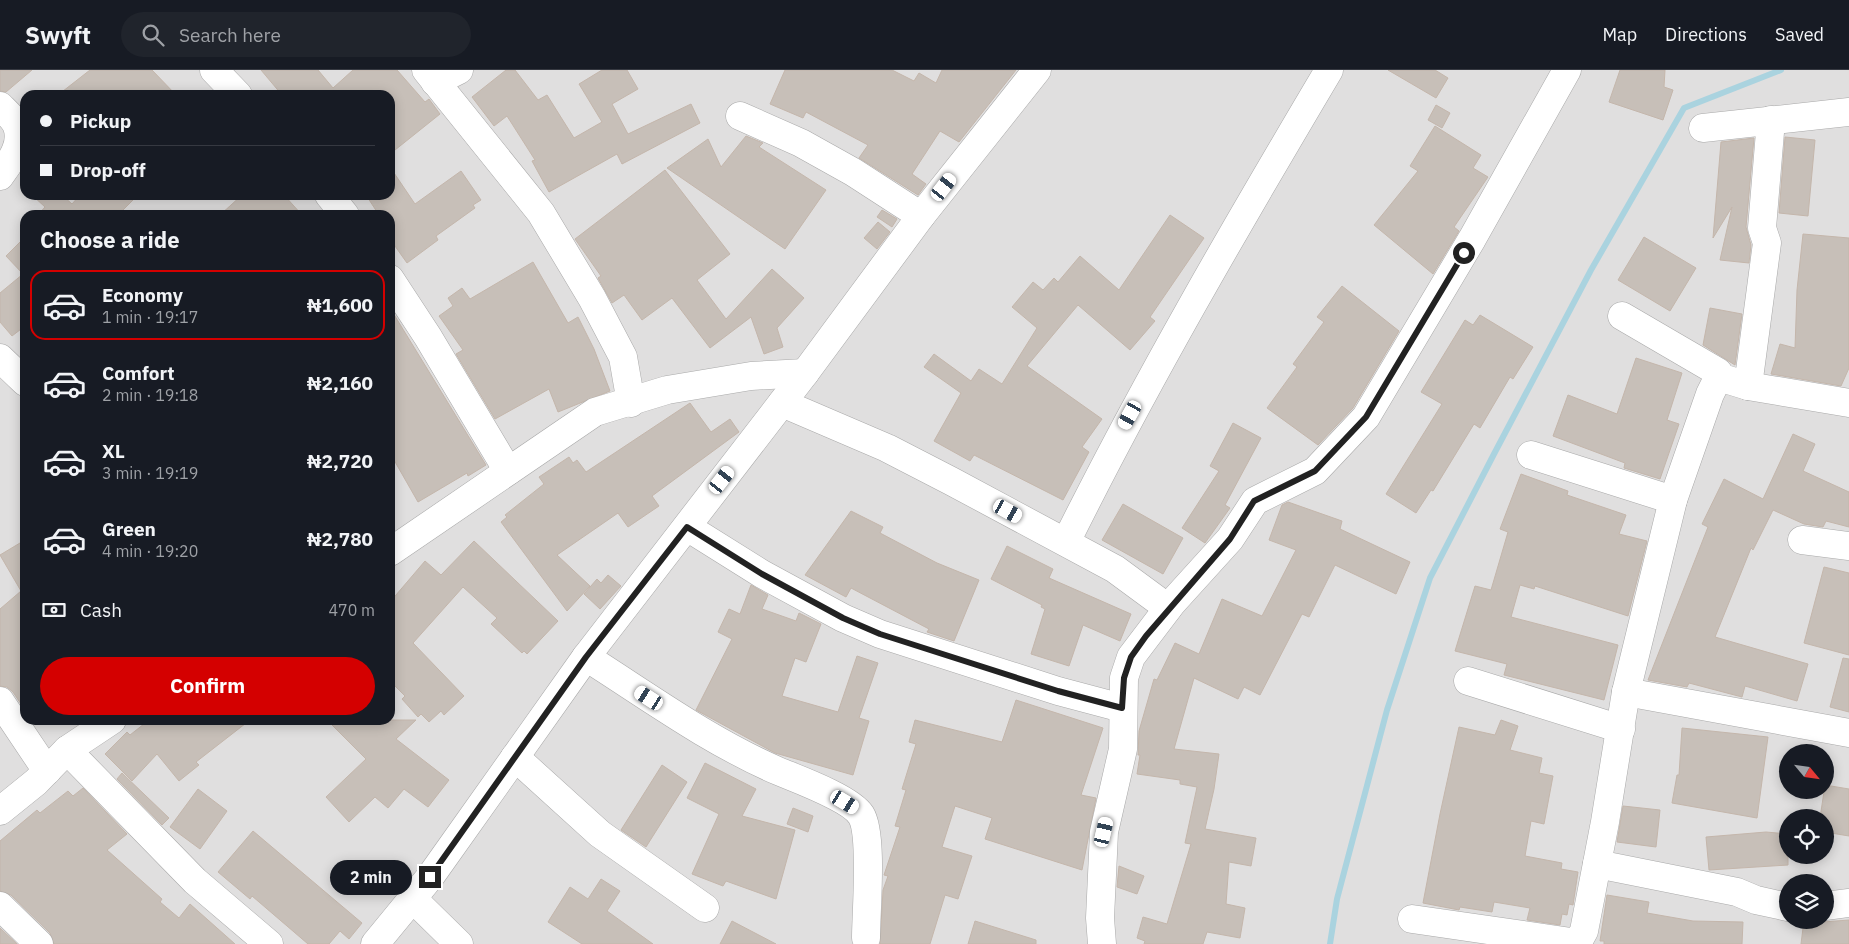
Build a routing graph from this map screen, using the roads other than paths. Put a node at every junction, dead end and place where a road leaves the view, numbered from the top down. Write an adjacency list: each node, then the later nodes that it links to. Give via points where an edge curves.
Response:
1 (214, 70): 6 (street)
2 (1037, 70): 15 (street)
3 (1329, 70): 31 (street, via 1187,312 1121,432)
4 (1567, 70): 34 (street, via 1472,239 1366,417 1315,471 1254,501 1230,539)
5 (440, 74): 23 (street, via 541,213 592,298 623,357)
6 (233, 90)
7 (0, 106): 12 (street, via 16,124 18,135 15,155)
8 (1849, 112): 10 (street)
9 (740, 116): 15 (street, via 801,143)
10 (1771, 120): 11 (street); 22 (street, via 1762,228 1767,243)
11 (1703, 128)
12 (0, 176)
13 (333, 200): 14 (street)
14 (341, 210)
15 (921, 216): 19 (street)
16 (395, 287): 27 (street)
17 (1622, 316): 21 (street, via 1718,372)
18 (0, 358): 20 (street)
19 (805, 374): 23 (street, via 752,376 667,390); 24 (street)
20 (20, 377)
21 (1722, 378): 22 (street); 28 (street, via 1717,380 1710,394)
22 (1748, 386): 25 (street)
23 (631, 403): 27 (street, via 595,412)
24 (782, 403): 29 (street); 31 (street, via 887,448)
25 (1849, 403)
26 (1531, 456): 28 (street)
27 (508, 471): 33 (street)
28 (1673, 500): 37 (street)
29 (687, 527): 35 (street); 39 (street, via 762,574 873,631 1050,689)
30 (1802, 540): 32 (street)
31 (1066, 542): 34 (street, via 1115,569)
32 (1849, 546)
33 (395, 549)
34 (1168, 608): 39 (street, via 1131,657 1124,678)
35 (586, 657): 44 (street); 55 (street, via 728,748 854,807 861,815 867,835)
36 (1468, 681): 41 (street)
37 (1626, 692): 41 (street); 42 (street)
38 (0, 701): 45 (street)
39 (1122, 708): 60 (street, via 1123,749 1104,832)
40 (105, 725): 43 (street)
41 (1621, 729): 47 (street)
42 (1849, 733)
43 (68, 750): 45 (street); 57 (street, via 195,880)
44 (515, 757): 48 (street); 53 (street, via 600,834)
45 (47, 771): 46 (street)
46 (0, 811)
47 (1597, 864): 50 (street, via 1737,892); 54 (street, via 1584,931 1579,940 1570,942)
48 (412, 898): 58 (street); 59 (street)
49 (1849, 903): 51 (street)
50 (1779, 905)
51 (1834, 905)
52 (0, 906): 56 (street)
53 (705, 908)
54 (1412, 919)
55 (871, 942)
56 (39, 944)
57 (269, 944)
58 (375, 944)
59 (459, 944)
60 (1102, 944)

